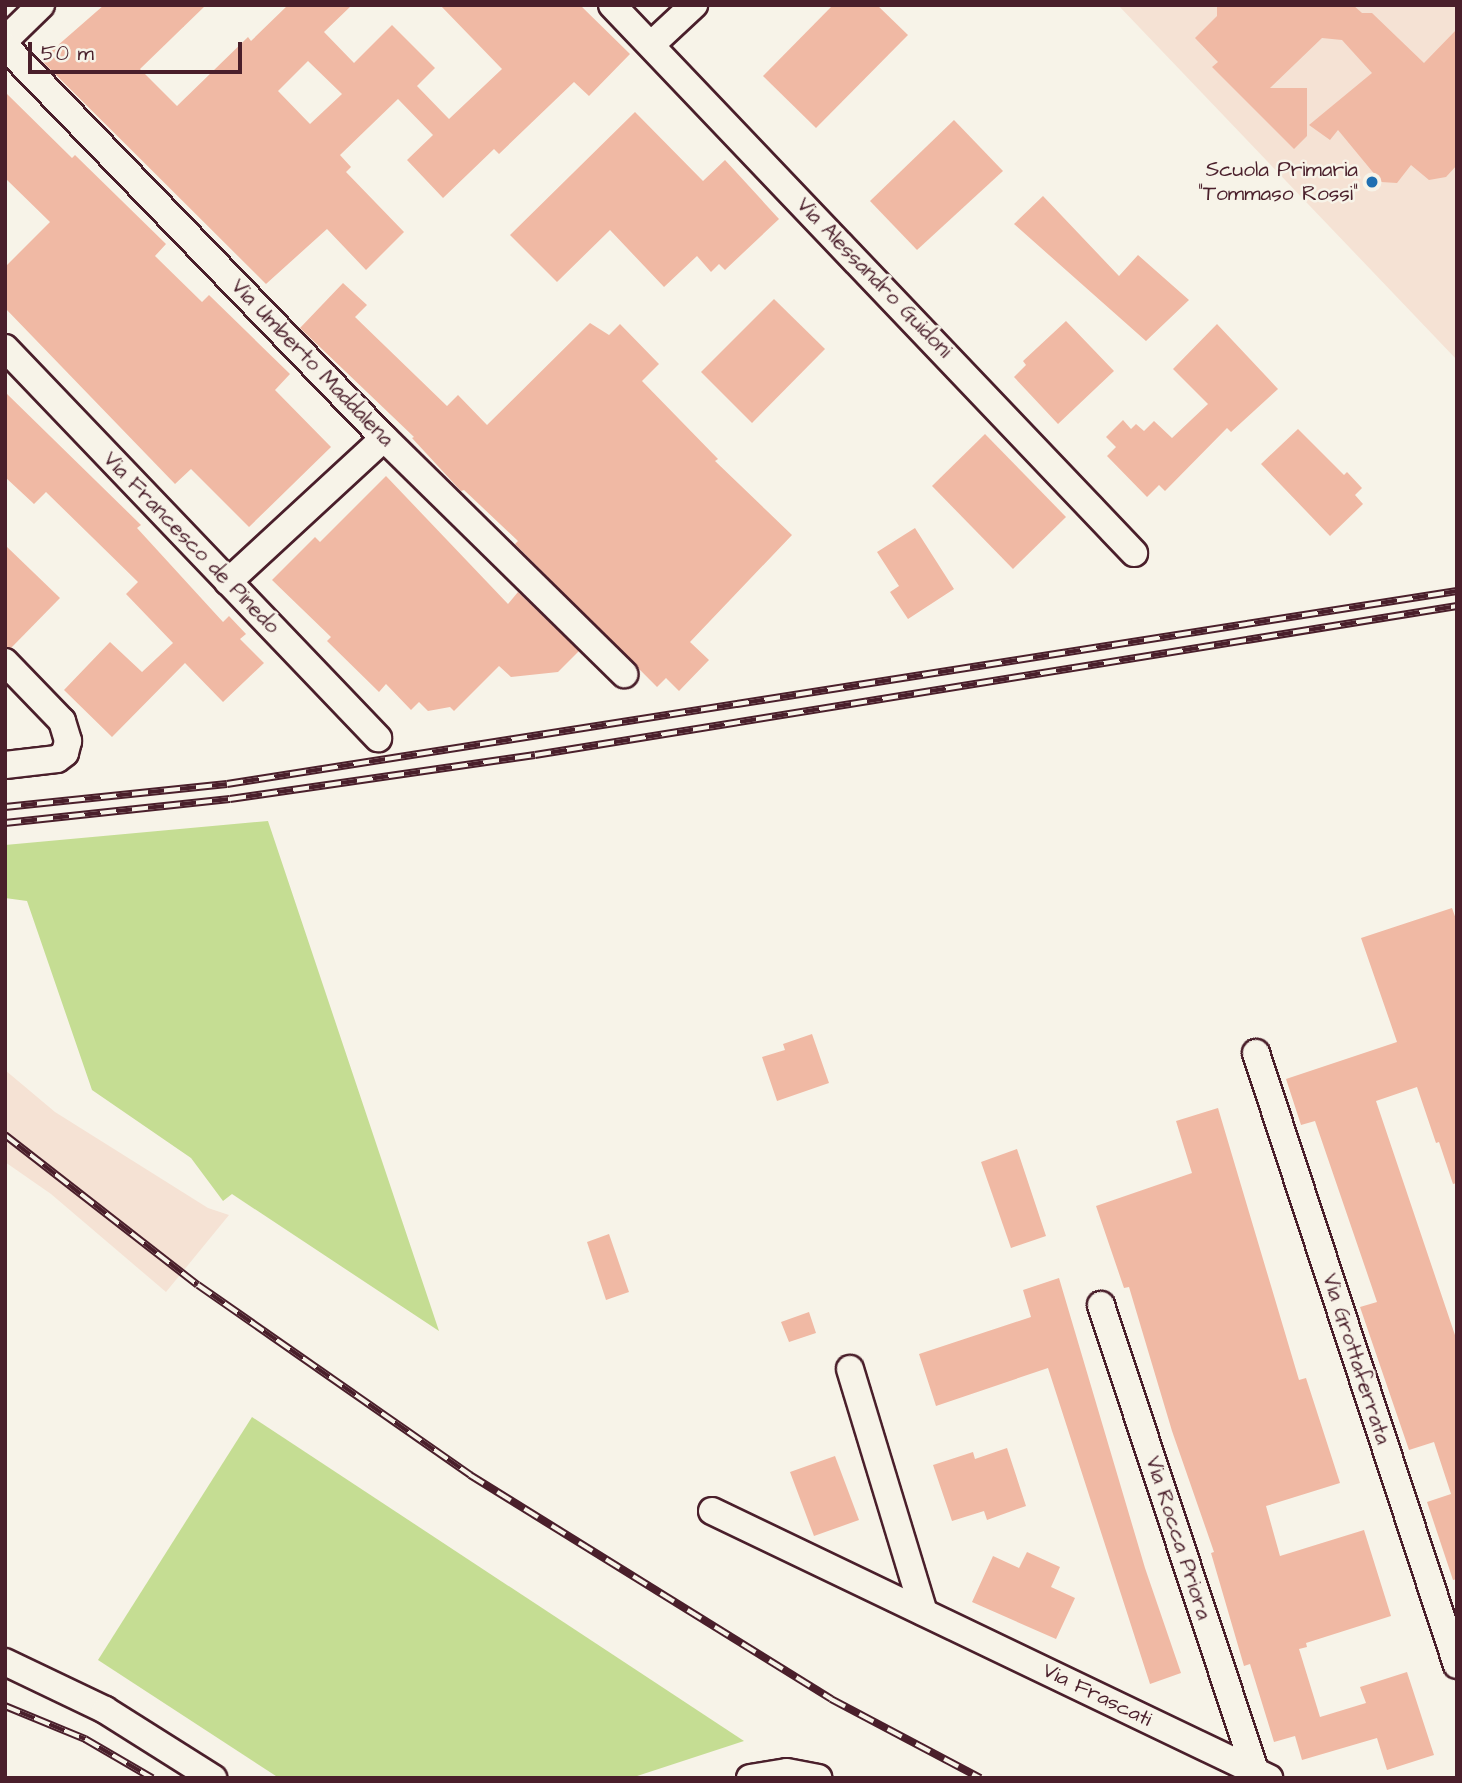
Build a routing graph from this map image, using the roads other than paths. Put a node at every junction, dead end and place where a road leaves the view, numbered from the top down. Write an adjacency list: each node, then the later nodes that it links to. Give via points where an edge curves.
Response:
1 (41, 5): 4 (street)
2 (612, 5): 5 (street, Via Alessandro Guidoni)
3 (694, 5): 5 (street)
4 (5, 40)
5 (650, 45): 9 (street, Via Alessandro Guidoni)
6 (5, 46): 8 (street, Via Umberto Maddalena)
7 (5, 348): 10 (street, Via Francesco de Pinedo)
8 (384, 439): 10 (street); 12 (street, Via Umberto Maddalena)
9 (1134, 553)
10 (228, 582): 13 (street, Via Francesco de Pinedo)
11 (5, 662): 14 (street, via 62,721 67,747 62,757 51,762)
12 (624, 674)
13 (378, 737)
14 (5, 765)
15 (1256, 1053): 21 (street, Via Grottaferrata)
16 (1101, 1305): 22 (street, Via Rocca Priora)
17 (850, 1369): 19 (street)
18 (712, 1511): 19 (street, Via Frascati)
19 (924, 1612): 22 (street, Via Frascati)
20 (5, 1662): 23 (street, via 105,1710)
21 (1457, 1665)
22 (1262, 1774)
23 (213, 1778)
24 (750, 1778): 25 (street, via 787,1772)
25 (818, 1778)

